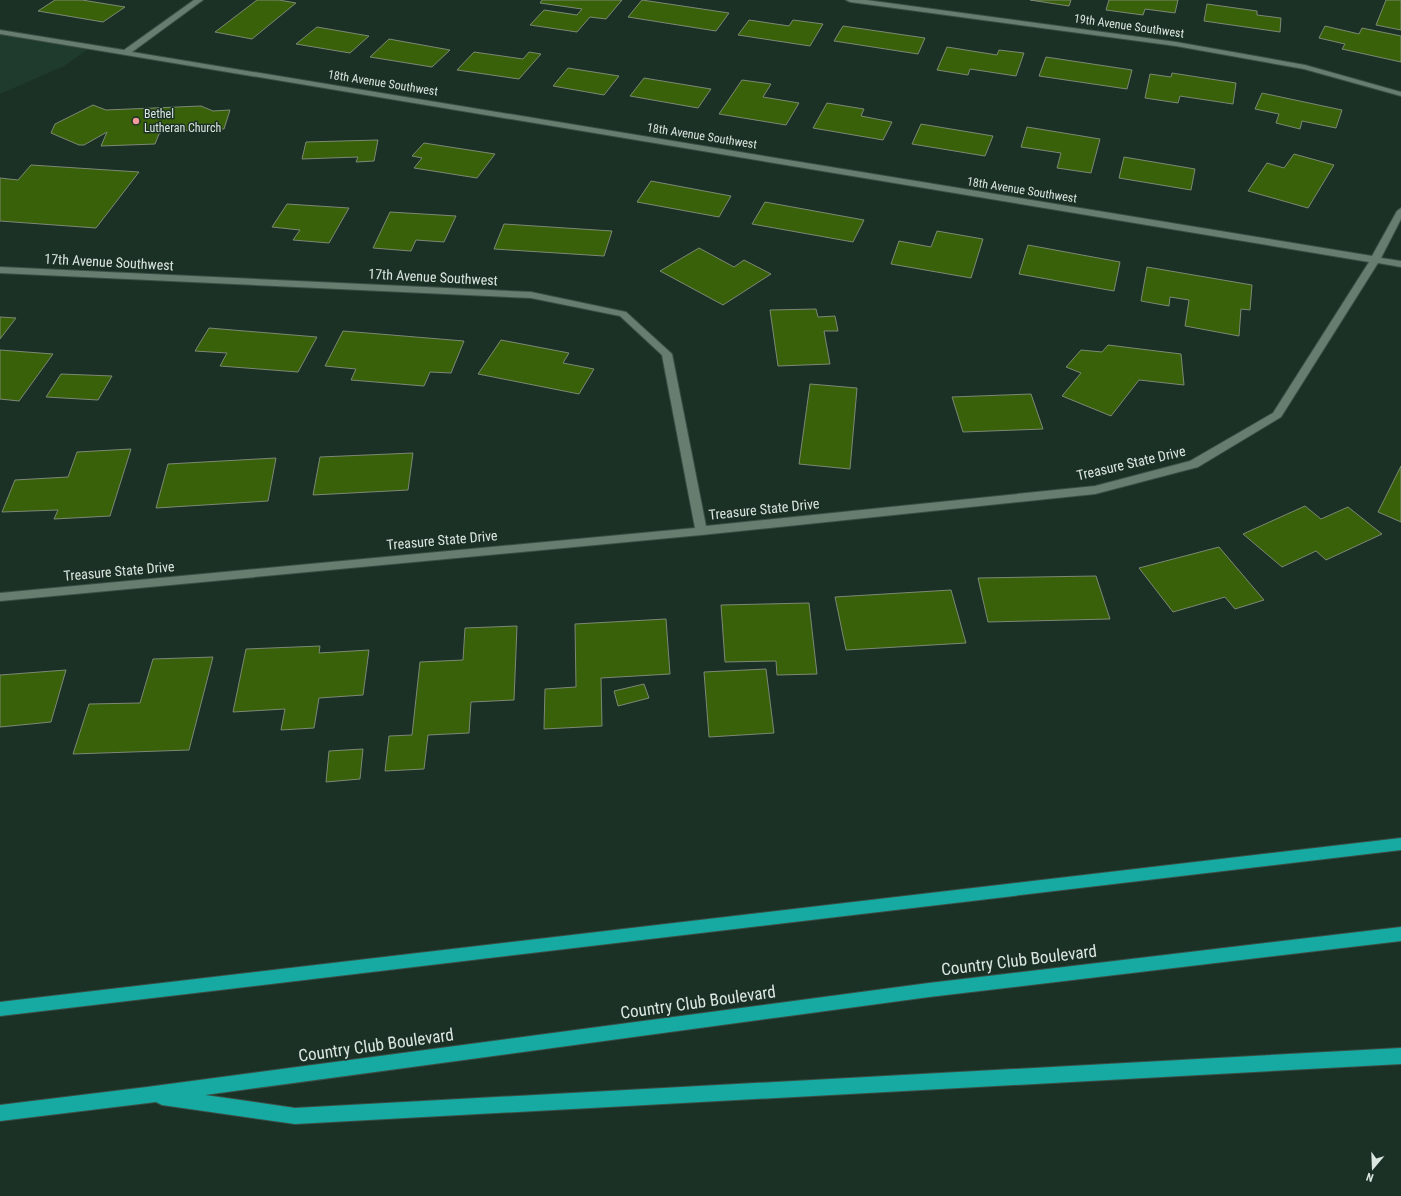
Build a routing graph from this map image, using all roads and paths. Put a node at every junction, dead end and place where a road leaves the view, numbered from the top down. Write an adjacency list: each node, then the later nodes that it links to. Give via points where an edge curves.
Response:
1 (199, 0): 4 (street)
2 (850, 0): 5 (street, 19th Avenue Southwest, via 1176,44 1305,67)
3 (0, 32): 4 (street, 18th Avenue Southwest)
4 (125, 53): 7 (street, 18th Avenue Southwest)
5 (1401, 94)
6 (1401, 211): 7 (street, Treasure State Drive)
7 (1375, 260): 8 (street, 18th Avenue Southwest); 10 (street, Treasure State Drive, via 1277,415 1194,464 1095,490)
8 (1401, 264)
9 (0, 270): 10 (street, 17th Avenue Southwest, via 531,296 623,314 667,354)
10 (701, 531): 11 (street, Treasure State Drive)
11 (0, 597)
12 (1401, 844): 14 (highway)
13 (1401, 934): 16 (highway, Country Club Boulevard, via 928,990)
14 (0, 1009)
15 (1401, 1056): 16 (highway, via 295,1116)
16 (147, 1095): 17 (highway, Country Club Boulevard)
17 (0, 1113)

